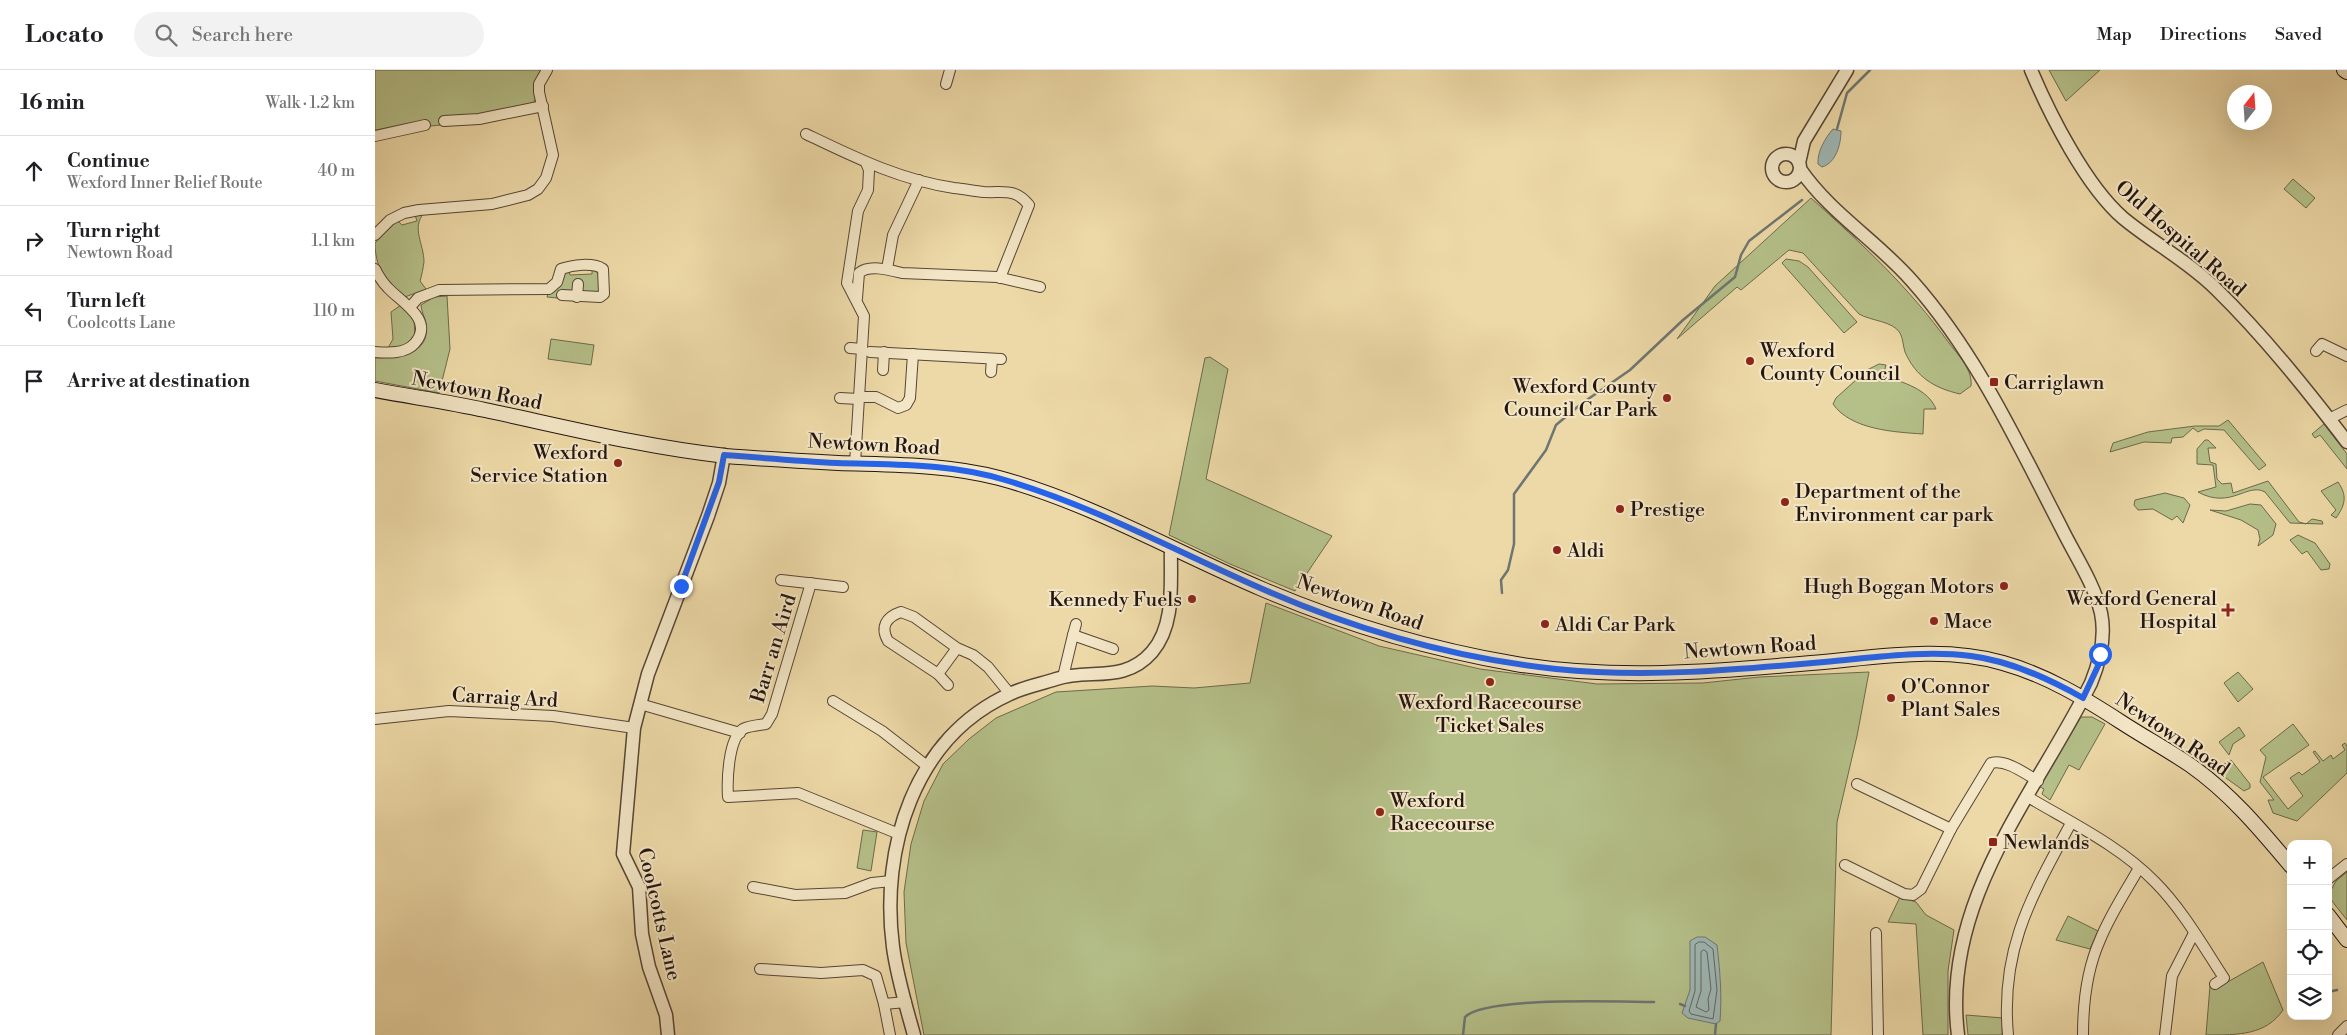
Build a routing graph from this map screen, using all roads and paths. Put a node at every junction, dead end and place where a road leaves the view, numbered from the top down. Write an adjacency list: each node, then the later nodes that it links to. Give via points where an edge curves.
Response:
1 (547, 70): 6 (street, via 539,84)
2 (950, 70): 5 (street)
3 (1847, 70): 11 (street)
4 (2031, 70): 41 (street, Old Hospital Road, via 2042,96 2100,193 2122,217 2217,289)
5 (946, 84)
6 (543, 106): 7 (street, via 479,119); 18 (street, via 553,155 546,178 538,189 528,195 492,204 404,214 390,220)
7 (444, 121)
8 (425, 125): 10 (street)
9 (806, 134): 13 (street)
10 (375, 136)
11 (1804, 141): 12 (street); 14 (street)
12 (1787, 154): 14 (street, via 1797,158); 16 (street, via 1773,161 1773,172 1780,180)
13 (866, 163): 15 (street); 26 (street, via 869,170 867,190 858,211 847,283)
14 (1800, 166): 16 (street, via 1799,174); 17 (street)
15 (919, 180): 20 (street, via 893,235); 21 (street, via 1022,196 1029,205)
16 (1790, 181): 17 (street)
17 (1815, 190): 57 (street, via 1900,267 1943,318 1971,359 2045,497 2101,611 2103,627 2098,666)
18 (375, 235)
19 (375, 269): 27 (street, via 380,280)
20 (887, 269): 21 (street, via 901,273); 26 (street, via 868,268 859,273)
21 (1000, 278): 23 (street)
22 (578, 284): 25 (street)
23 (1040, 287)
24 (563, 296): 25 (street)
25 (577, 297): 27 (street, via 594,298 604,294 603,269 594,265 566,267 561,269 557,282 549,288 439,290 418,298)
26 (857, 302): 29 (street, via 864,316)
27 (411, 306): 31 (street, via 421,327 418,340 404,350)
28 (851, 348): 29 (street)
29 (866, 350): 32 (street); 39 (street)
30 (2316, 351): 34 (street, via 2322,344)
31 (375, 352)
32 (884, 352): 33 (street); 35 (street)
33 (913, 354): 36 (street, via 997,359); 39 (street, via 911,398 906,405 897,408 876,397)
34 (2347, 356)
35 (883, 370)
36 (991, 372)
37 (375, 390): 43 (main road, Newtown Road, via 481,409 609,438)
38 (840, 398): 39 (street)
39 (859, 398): 44 (street)
40 (2347, 410): 41 (street)
41 (2329, 419): 42 (street, Old Hospital Road)
42 (2347, 442)
43 (724, 455): 44 (main road, Newtown Road); 59 (street, Coolcotts Lane, via 708,516 648,674)
44 (855, 463): 45 (main road, Newtown Road, via 928,465 1004,479 1098,513)
45 (1171, 547): 54 (street, via 1168,622 1151,654 1136,666 1117,673); 57 (main road, Newtown Road, via 1261,589 1356,626 1421,644 1518,664 1560,670 1684,673 1928,654 1971,656 2027,671)
46 (781, 580): 47 (street, Barr an Aird)
47 (811, 583): 48 (street, Barr an Aird); 62 (street, Barr an Aird, via 773,714 766,724 743,729)
48 (843, 587)
49 (1076, 624): 50 (street)
50 (1073, 635): 52 (street); 54 (street)
51 (957, 648): 53 (street); 53 (street, via 914,617 901,612 891,615 884,624 888,641); 56 (street, via 988,667)
52 (1113, 649)
53 (938, 674): 55 (street)
54 (1063, 677): 56 (street)
55 (948, 685)
56 (1010, 694): 63 (street, via 961,726)
57 (2083, 698): 64 (street); 70 (main road, Newtown Road, via 2192,766 2254,821)
58 (833, 701): 63 (street, via 882,731)
59 (640, 704): 61 (street, Coolcotts Lane); 62 (street)
60 (375, 719): 61 (street, Carraig Ard, via 449,711 553,716)
61 (633, 728): 86 (street, Coolcotts Lane, via 623,854 639,887 642,934 649,967 666,1015)
62 (740, 733): 69 (street, via 727,775 728,797 798,793)
63 (927, 766): 69 (street, via 912,793)
64 (2038, 781): 66 (street); 68 (street, via 1998,761 1991,763)
65 (1857, 784): 68 (street)
66 (2028, 797): 67 (street); 90 (street, via 1986,872 1965,928 1957,985)
67 (2071, 823): 73 (street); 91 (street, via 2033,894 2019,928 2008,990)
68 (1951, 829): 72 (street, via 1921,889 1913,895 1904,894)
69 (899, 834): 75 (street)
70 (2287, 861)
71 (2347, 864): 74 (street)
72 (1845, 865)
73 (2139, 868): 79 (street, via 2168,897); 92 (street, via 2100,939 2092,962 2084,1004)
74 (2332, 876)
75 (891, 881): 76 (street, via 871,883 845,893 795,895); 83 (street, via 893,944)
76 (753, 887)
77 (2332, 920): 80 (main road)
78 (1876, 933): 89 (street)
79 (2194, 933): 82 (street, via 2224,978); 93 (street, via 2171,976)
80 (2347, 940)
81 (760, 970): 84 (street, via 821,973 863,970 876,976)
82 (2215, 984)
83 (906, 1002): 84 (street); 88 (street)
84 (884, 1004): 87 (street)
85 (2347, 1026): 94 (street)
86 (668, 1035)
87 (889, 1035)
88 (913, 1035)
89 (1878, 1035)
90 (1958, 1035)
91 (2007, 1035)
92 (2083, 1035)
93 (2165, 1035)
94 (2338, 1035)

